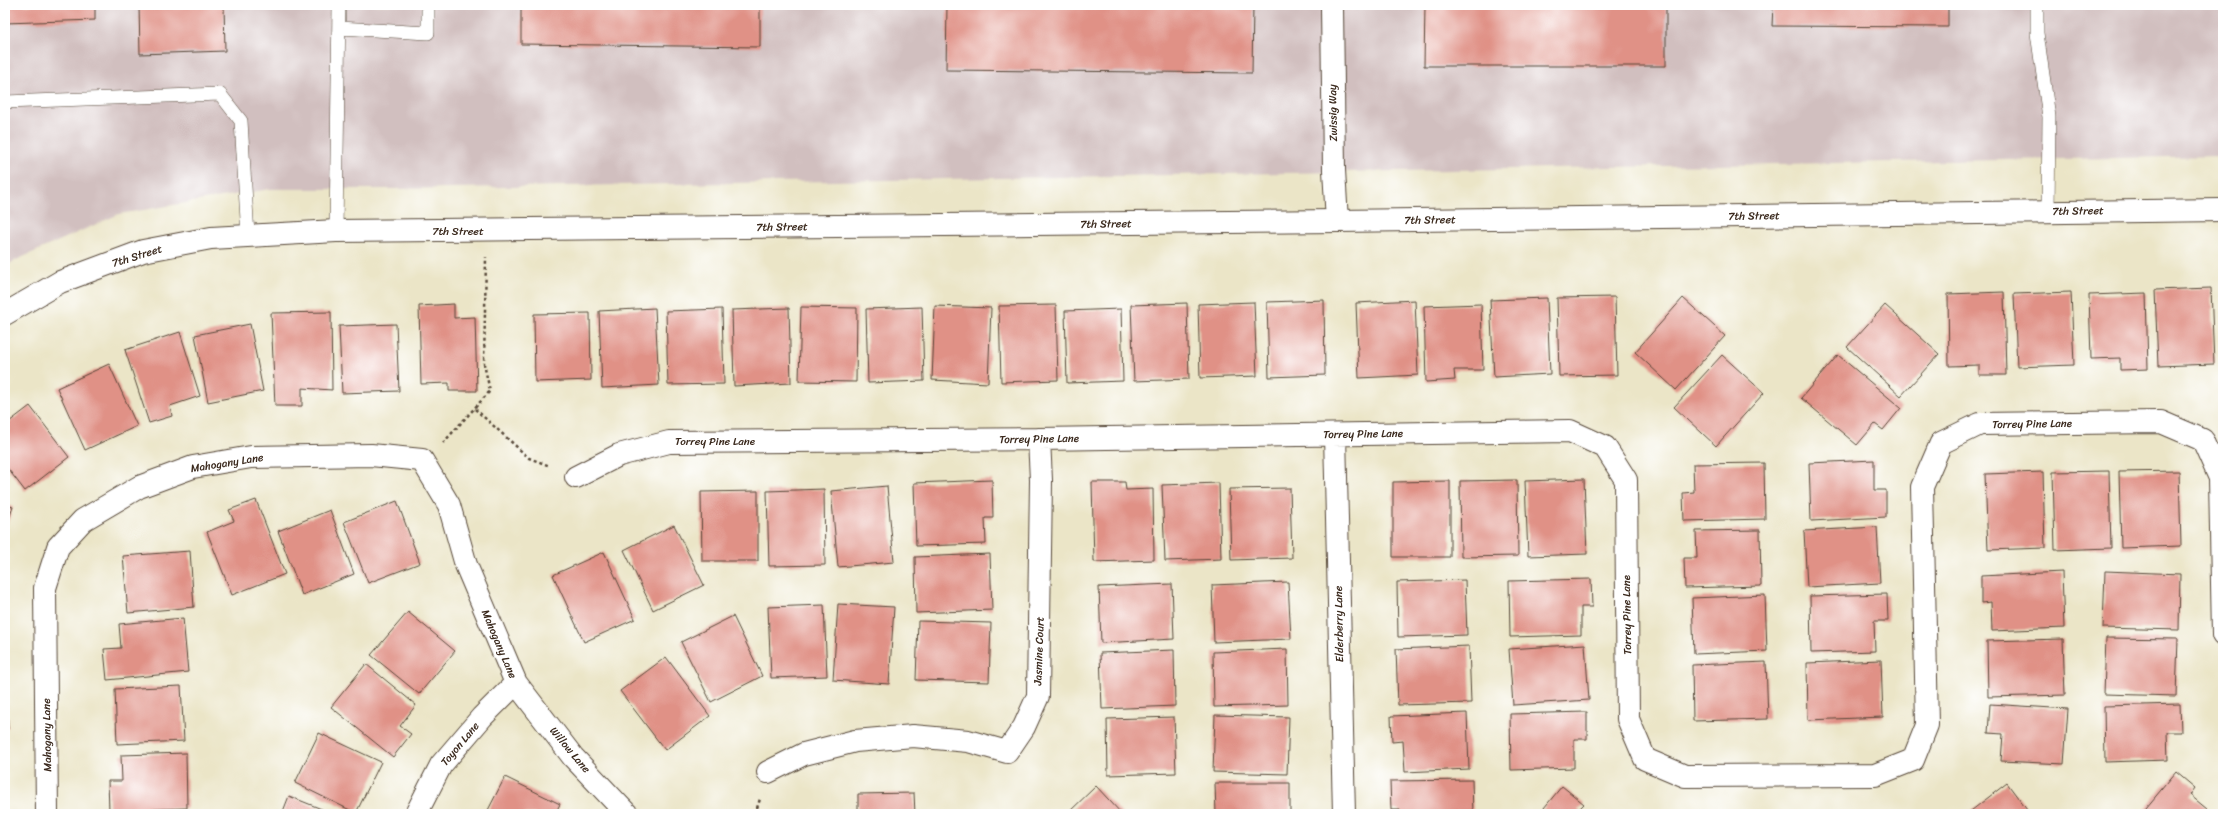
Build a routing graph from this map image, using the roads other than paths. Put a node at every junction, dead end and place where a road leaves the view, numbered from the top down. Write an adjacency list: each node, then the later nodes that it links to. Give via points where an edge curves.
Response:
1 (339, 5): 5 (lane)
2 (428, 5): 5 (lane, via 428,33)
3 (1332, 5): 9 (street, Zwissig Way)
4 (2037, 5): 8 (lane, via 2037,34 2049,117)
5 (339, 28): 10 (lane)
6 (5, 102): 11 (lane, via 220,94 241,121)
7 (2223, 210): 8 (street, 7th Street)
8 (2048, 212): 9 (street, 7th Street)
9 (1337, 222): 10 (street, 7th Street)
10 (336, 231): 11 (street, 7th Street)
11 (248, 236): 12 (street, 7th Street, via 211,238 143,251 60,282)
12 (5, 314)
13 (1335, 434): 14 (street, Torrey Pine Lane); 16 (street, Torrey Pine Lane, via 1570,431 1605,447 1626,480 1628,719 1645,759 1685,776 1875,775 1913,760 1927,725 1922,487 1941,444 1980,424 2161,422 2203,440 2220,478); 22 (street, Elderberry Lane)
14 (1039, 439): 15 (street, Torrey Pine Lane, via 669,442 619,455); 18 (street, Jasmine Court, via 1038,696 1024,727 1007,752 968,741 913,736 848,743 804,754)
15 (576, 477)
16 (2223, 635)
17 (516, 683): 19 (street, Mahogany Lane, via 466,565 450,505 422,460 371,455 251,457 192,467 139,487 83,520 58,547 45,588); 20 (street, Toyon Lane, via 482,717 441,765); 21 (street, Willow Lane, via 573,757)
18 (768, 772)
19 (47, 814)
20 (416, 814)
21 (627, 814)
22 (1344, 814)

